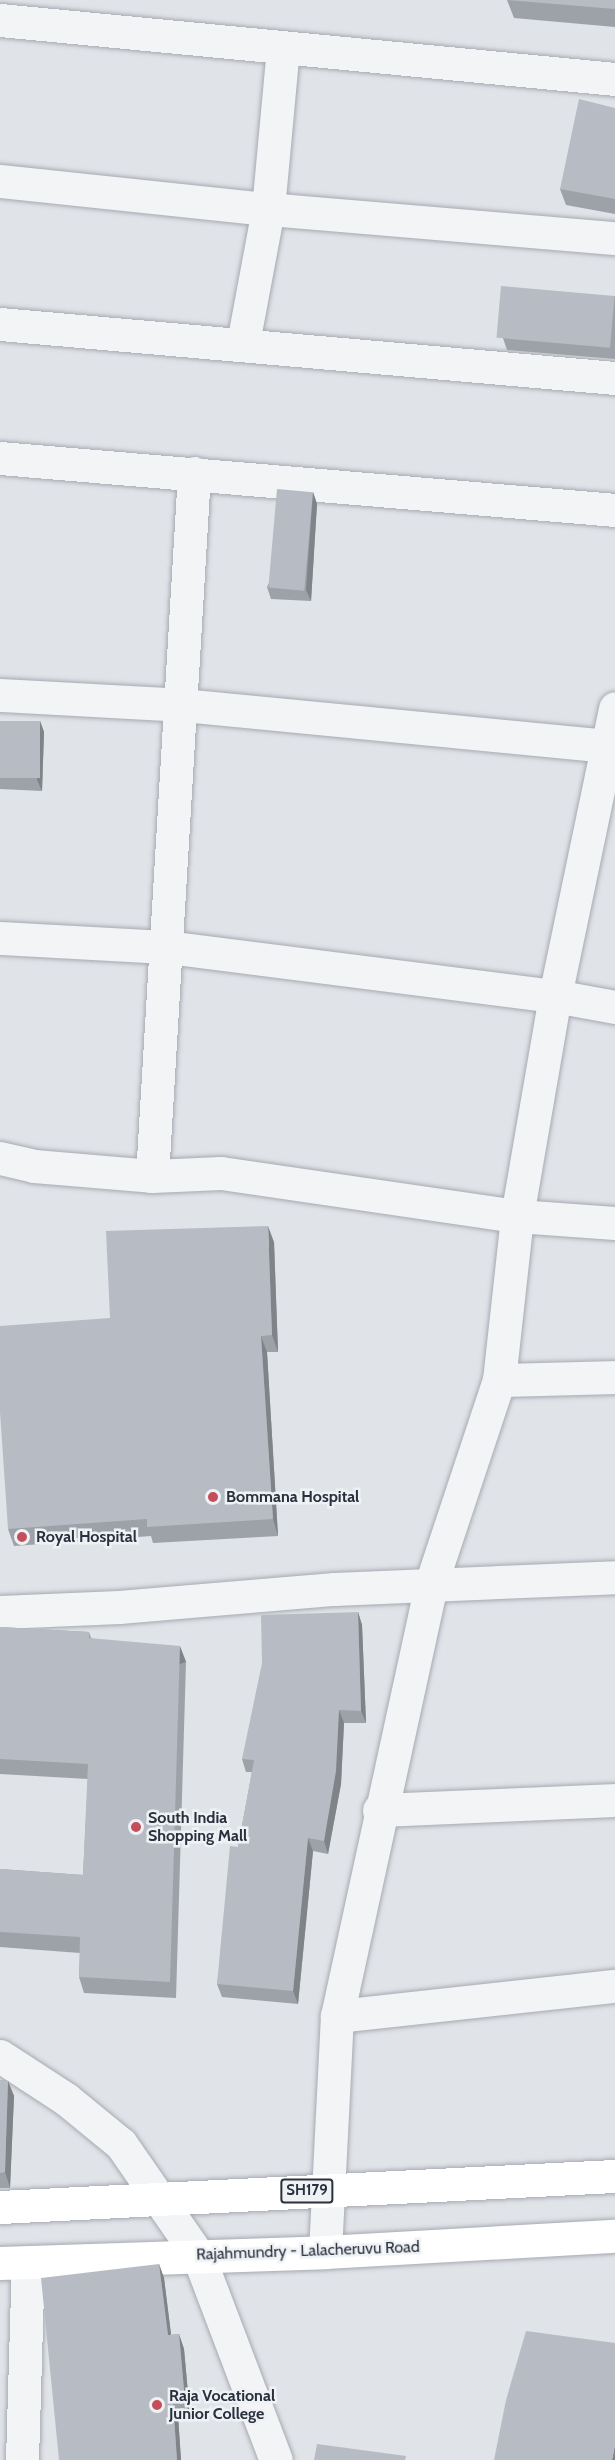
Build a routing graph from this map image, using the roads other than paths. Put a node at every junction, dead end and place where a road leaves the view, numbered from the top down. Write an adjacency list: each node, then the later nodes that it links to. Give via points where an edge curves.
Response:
1 (0, 20): 2 (street)
2 (283, 48): 3 (street); 5 (street)
3 (615, 79)
4 (0, 181): 5 (street)
5 (268, 209): 6 (street); 8 (street)
6 (615, 238)
7 (0, 324): 8 (street)
8 (243, 343): 9 (street)
9 (615, 378)
10 (0, 458): 11 (street)
11 (194, 473): 12 (street); 14 (street)
12 (615, 510)
13 (0, 695): 14 (street)
14 (182, 705): 16 (street); 18 (street)
15 (615, 708): 16 (street)
16 (612, 746): 19 (street)
17 (0, 938): 18 (street)
18 (167, 947): 19 (street); 22 (street)
19 (555, 996): 20 (street); 23 (street)
20 (615, 1007)
21 (0, 1158): 22 (street, via 34,1166)
22 (152, 1176): 23 (street, via 221,1173)
23 (517, 1216): 24 (street); 26 (street)
24 (615, 1223)
25 (615, 1377): 26 (street)
26 (499, 1380): 28 (street)
27 (615, 1577): 28 (street)
28 (430, 1584): 29 (street); 31 (street)
29 (0, 1612)
30 (615, 1800): 31 (street)
31 (379, 1810): 33 (street)
32 (615, 1986): 33 (street)
33 (337, 2016): 36 (street)
34 (0, 2056): 37 (street, via 66,2099 120,2144)
35 (615, 2176): 36 (main road, SH179)
36 (328, 2190): 37 (main road, SH179); 40 (street)
37 (159, 2199): 38 (main road, SH179); 41 (street)
38 (0, 2207)
39 (615, 2235): 40 (main road, Rajahmundry - Lalacheruvu Road)
40 (325, 2252): 41 (main road, Rajahmundry - Lalacheruvu Road)
41 (198, 2255): 42 (main road, Rajahmundry - Lalacheruvu Road); 43 (street)
42 (14, 2263): 44 (street)
43 (274, 2458)
44 (22, 2460)

